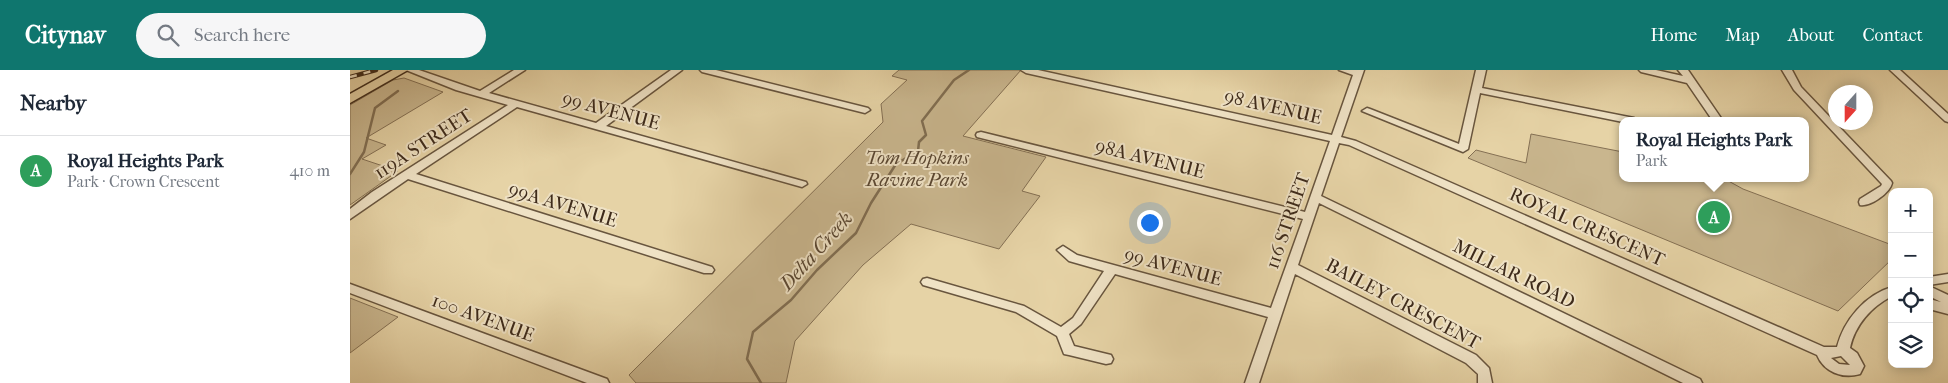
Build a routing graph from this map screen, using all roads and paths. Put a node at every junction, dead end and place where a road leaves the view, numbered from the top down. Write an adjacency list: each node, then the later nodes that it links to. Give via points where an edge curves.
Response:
1 (386, 70): 16 (main road)
2 (402, 70): 19 (main road)
3 (411, 70): 18 (street, 99 AVENUE)
4 (520, 70): 18 (street, 119A STREET)
5 (678, 70): 28 (street)
6 (705, 70): 23 (street)
7 (1026, 70): 30 (street, 98 AVENUE)
8 (1344, 70): 14 (street)
9 (1481, 70): 17 (street)
10 (1644, 70): 15 (street)
11 (1683, 70): 15 (street)
12 (1787, 70): 34 (street, via 1797,88 1887,183 1886,188)
13 (1895, 70): 21 (street)
14 (1358, 71): 30 (street, 116 STREET)
15 (1690, 81): 25 (street)
16 (350, 89)
17 (1478, 90): 24 (street, via 1463,150); 26 (street)
18 (481, 94): 20 (street, 99 AVENUE)
19 (350, 99)
20 (516, 104): 28 (street, 99 AVENUE); 31 (street, 119A STREET)
21 (1936, 108): 22 (street); 27 (street)
22 (1948, 109)
23 (865, 110)
24 (1367, 111)
25 (1715, 117)
26 (1619, 118)
27 (1948, 119)
28 (599, 126): 32 (street, 99 AVENUE)
29 (981, 135): 36 (street, 98A AVENUE)
30 (1336, 139): 33 (street, 116 STREET); 53 (street, ROYAL CRESCENT, via 1352,143)
31 (407, 175): 35 (street, 119A STREET); 40 (street, 99A AVENUE)
32 (802, 184)
33 (1317, 198): 36 (street, 116 STREET); 58 (street, MILLAR ROAD)
34 (1864, 202)
35 (350, 215)
36 (1310, 217): 38 (street, 116 STREET)
37 (1062, 250): 39 (street, 99 AVENUE, via 1074,258)
38 (1292, 267): 50 (street, 116 STREET); 57 (street, BAILEY CRESCENT, via 1471,359 1484,372)
39 (1112, 269): 50 (street, 99 AVENUE); 51 (street, via 1077,321)
40 (708, 270)
41 (1948, 278): 42 (street)
42 (1933, 280)
43 (928, 282): 51 (street, via 1020,309)
44 (350, 288): 55 (street, 100 AVENUE)
45 (1933, 292): 47 (street)
46 (1888, 293): 52 (street, via 1876,298 1859,315)
47 (1948, 301)
48 (1933, 305): 49 (street)
49 (1948, 309)
50 (1276, 314): 56 (street, 116 STREET)
51 (1062, 333): 54 (street, via 1069,350)
52 (1843, 350): 53 (street, ROYAL CRESCENT); 53 (street, ROYAL CRESCENT, via 1855,362 1855,370 1827,364)
53 (1822, 352)
54 (1106, 359)
55 (602, 383)
56 (1252, 383)
57 (1485, 383)
58 (1695, 383)

